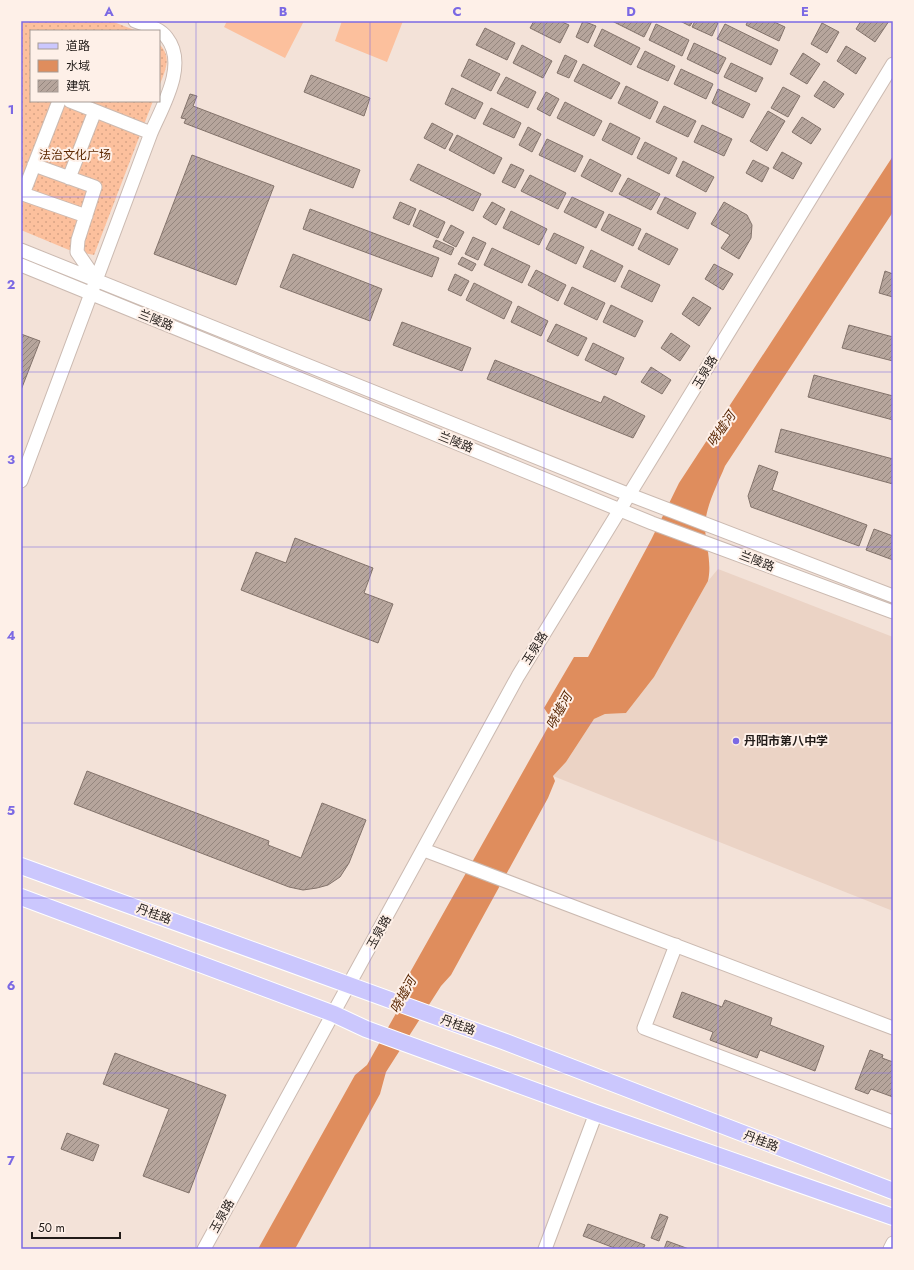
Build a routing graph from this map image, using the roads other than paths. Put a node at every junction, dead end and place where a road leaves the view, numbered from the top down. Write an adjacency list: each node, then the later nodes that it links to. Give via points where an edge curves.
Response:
1 (135, 21): 2 (street)
2 (158, 30)
3 (160, 32): 8 (street, via 167,38 173,50 175,67 171,85)
4 (893, 64): 17 (street, 玉泉路)
5 (59, 102): 9 (street)
6 (72, 102): 7 (street)
7 (95, 111): 8 (street); 10 (street)
8 (151, 133): 14 (street)
9 (34, 165): 10 (street); 11 (street, via 23,194)
10 (69, 178): 11 (street, via 95,187)
11 (86, 216): 14 (street, via 77,252)
12 (21, 250): 14 (street, 兰陵路)
13 (21, 265): 15 (street, 兰陵路)
14 (97, 281): 15 (street); 17 (street, 兰陵路)
15 (92, 294): 16 (street); 18 (street, 兰陵路)
16 (21, 481)
17 (630, 494): 18 (street, 玉泉路); 19 (street, 兰陵路)
18 (621, 510): 20 (street, 兰陵路); 21 (street, 玉泉路, via 518,676)
19 (893, 596)
20 (893, 612)
21 (424, 850): 24 (street); 25 (street, 玉泉路)
22 (21, 866): 25 (main road, 丹桂路)
23 (21, 897): 26 (main road)
24 (676, 945): 27 (street); 29 (street, via 644,1028)
25 (350, 986): 26 (street, 玉泉路); 30 (main road, 丹桂路, via 503,1041)
26 (334, 1014): 28 (main road, via 366,1029); 33 (street, 玉泉路)
27 (893, 1028)
28 (596, 1113): 31 (main road); 34 (street)
29 (893, 1122)
30 (893, 1191)
31 (893, 1217)
32 (893, 1243): 35 (street)
33 (204, 1249)
34 (545, 1249)
35 (890, 1249)

